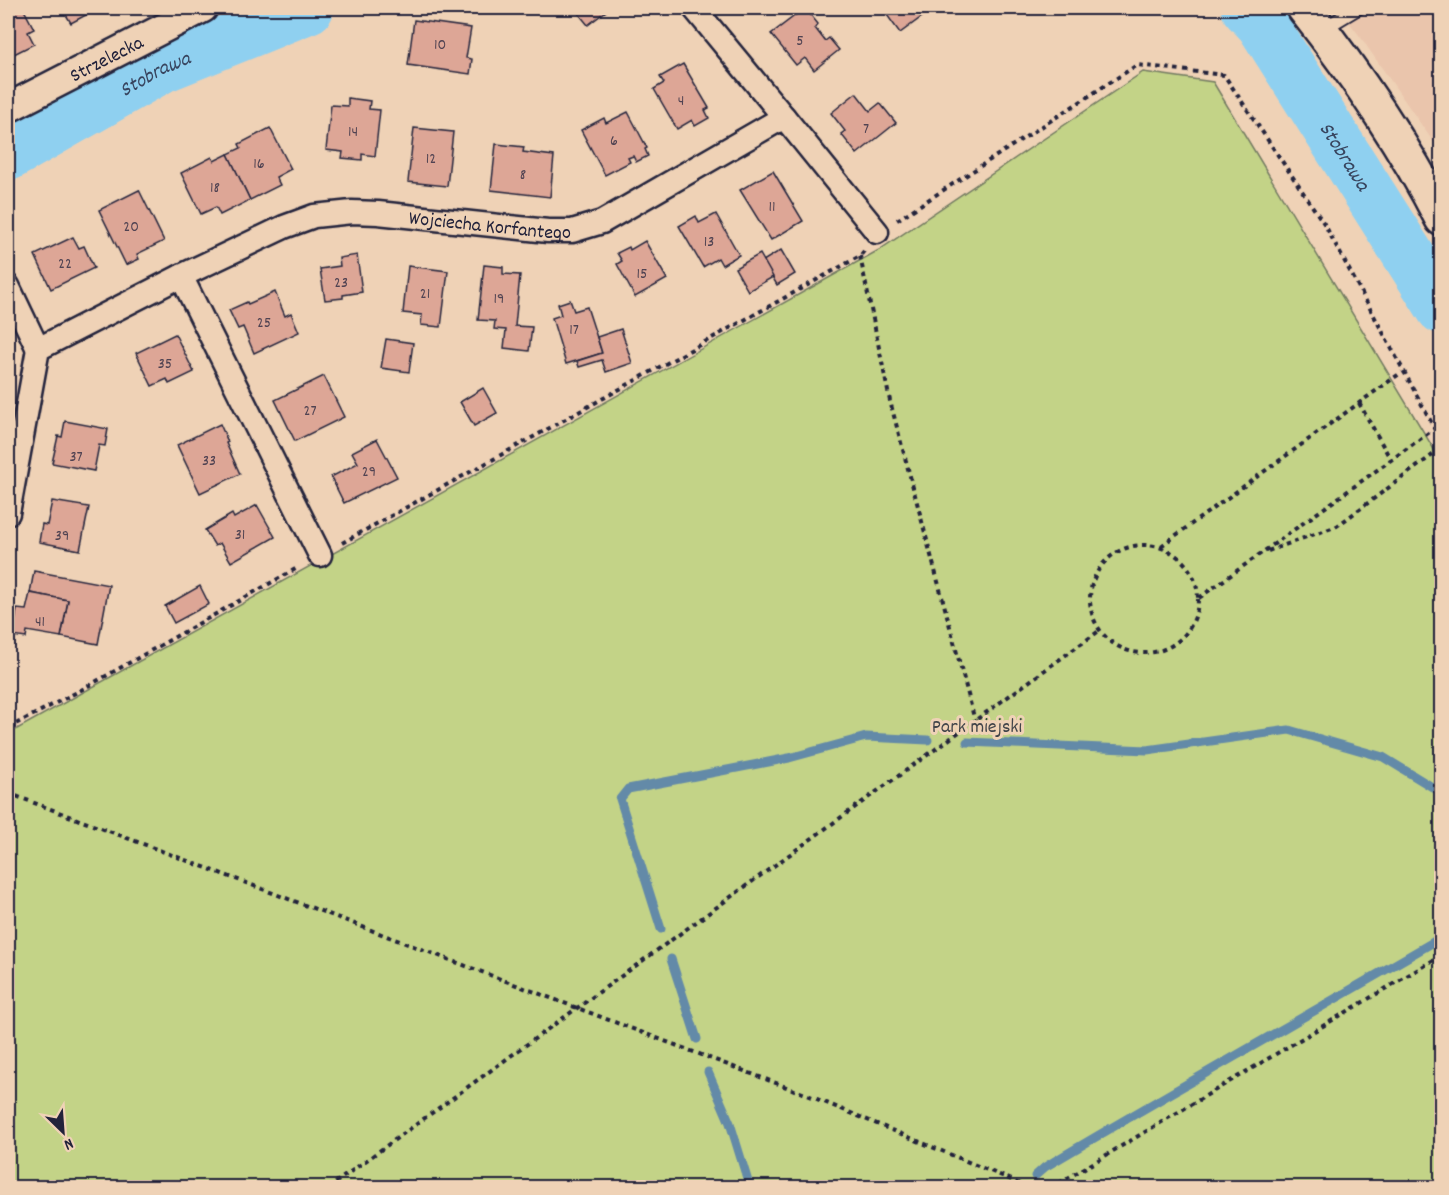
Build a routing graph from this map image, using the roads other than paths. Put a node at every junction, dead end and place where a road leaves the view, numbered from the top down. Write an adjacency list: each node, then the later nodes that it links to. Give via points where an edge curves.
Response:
1 (203, 8): 5 (street, Strzelecka)
2 (694, 8): 6 (street)
3 (1358, 8): 4 (lane)
4 (1313, 19): 7 (main road, via 1390,131)
5 (8, 108)
6 (784, 117): 8 (street); 9 (street, Wojciecha Korfantego, via 603,222 572,231 378,213 314,216)
7 (1442, 219)
8 (877, 232)
9 (181, 276): 11 (street, Wojciecha Korfantego); 13 (street)
10 (8, 286): 11 (street)
11 (38, 349): 12 (street)
12 (8, 513)
13 (320, 555)

